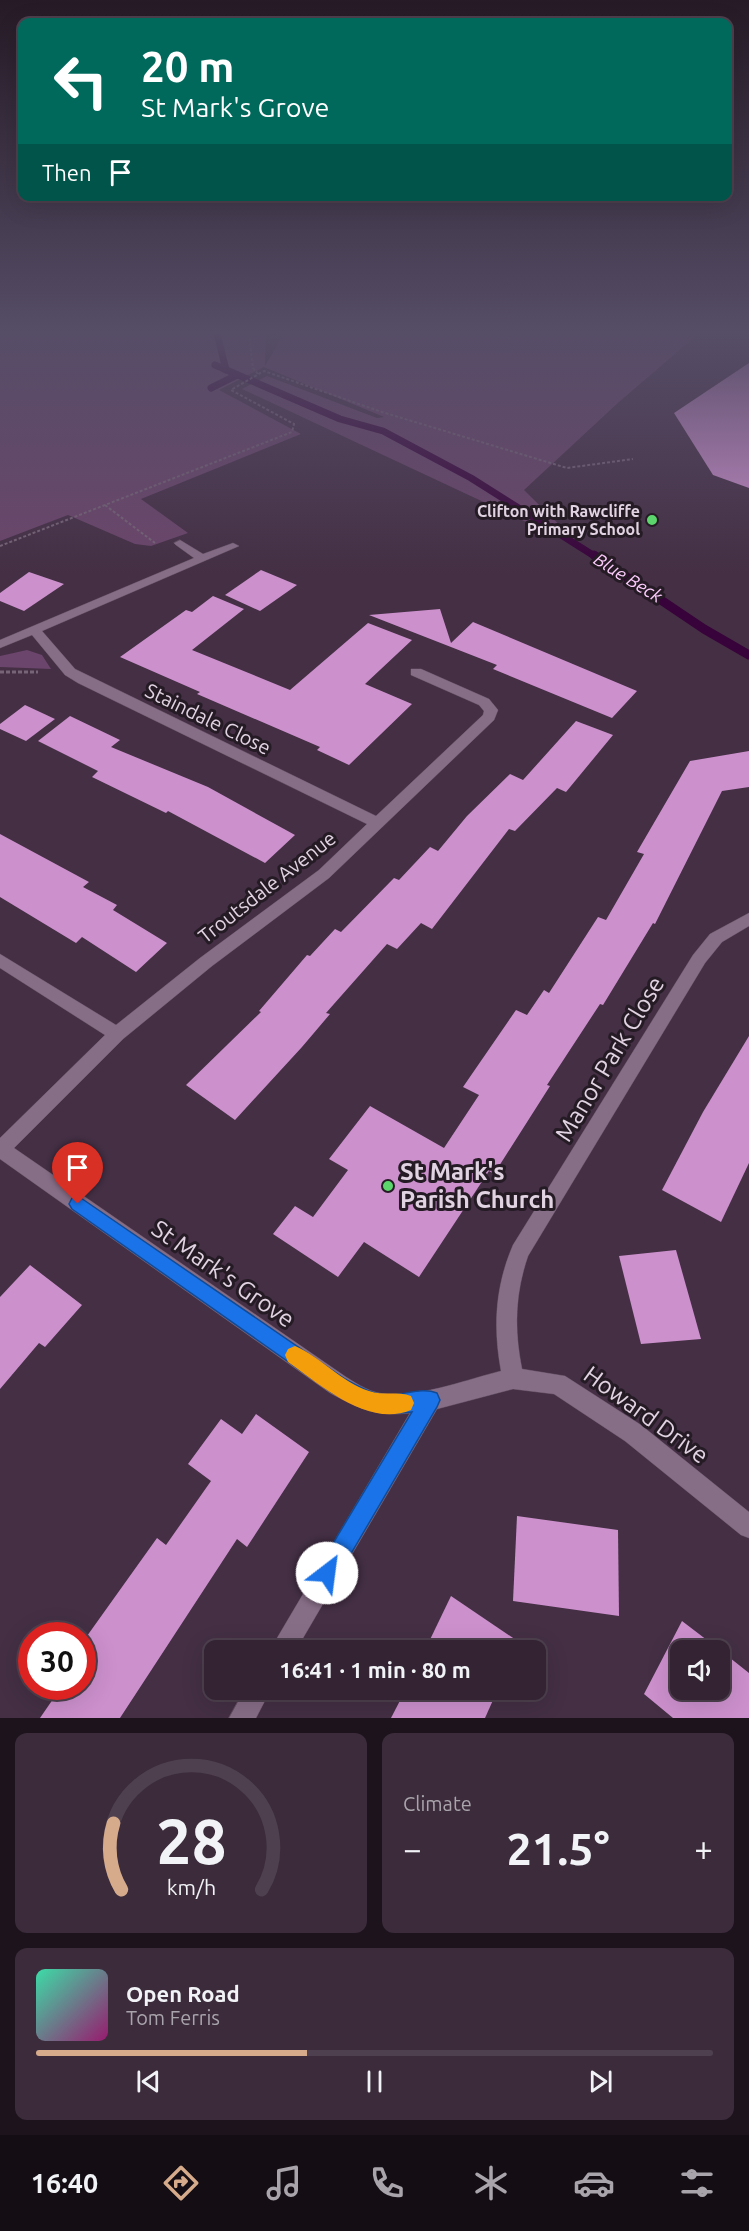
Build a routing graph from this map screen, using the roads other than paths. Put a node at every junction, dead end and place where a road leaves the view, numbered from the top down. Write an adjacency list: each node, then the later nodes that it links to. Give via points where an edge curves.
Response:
1 (180, 543): 3 (street)
2 (233, 546): 3 (street)
3 (202, 559): 4 (street)
4 (35, 630): 5 (street); 7 (street, Staindale Close, via 70,672 83,680)
5 (0, 644)
6 (416, 672): 7 (street, Troutsdale Avenue, via 484,702 491,710 489,717)
7 (378, 823): 10 (street, Troutsdale Avenue, via 324,874)
8 (749, 919): 12 (street, Manor Park Close, via 716,938 699,959 520,1252 508,1282 504,1317)
9 (0, 960): 10 (street)
10 (117, 1034): 11 (street, Troutsdale Avenue)
11 (0, 1150): 13 (street, St Mark's Grove, via 338,1385 364,1400 388,1405)
12 (513, 1378): 13 (street, Howard Drive); 14 (street, Howard Drive, via 557,1384 595,1407)
13 (430, 1400): 15 (street)
14 (749, 1527)
15 (288, 1640)
16 (253, 1700): 17 (street)
17 (242, 1718)

